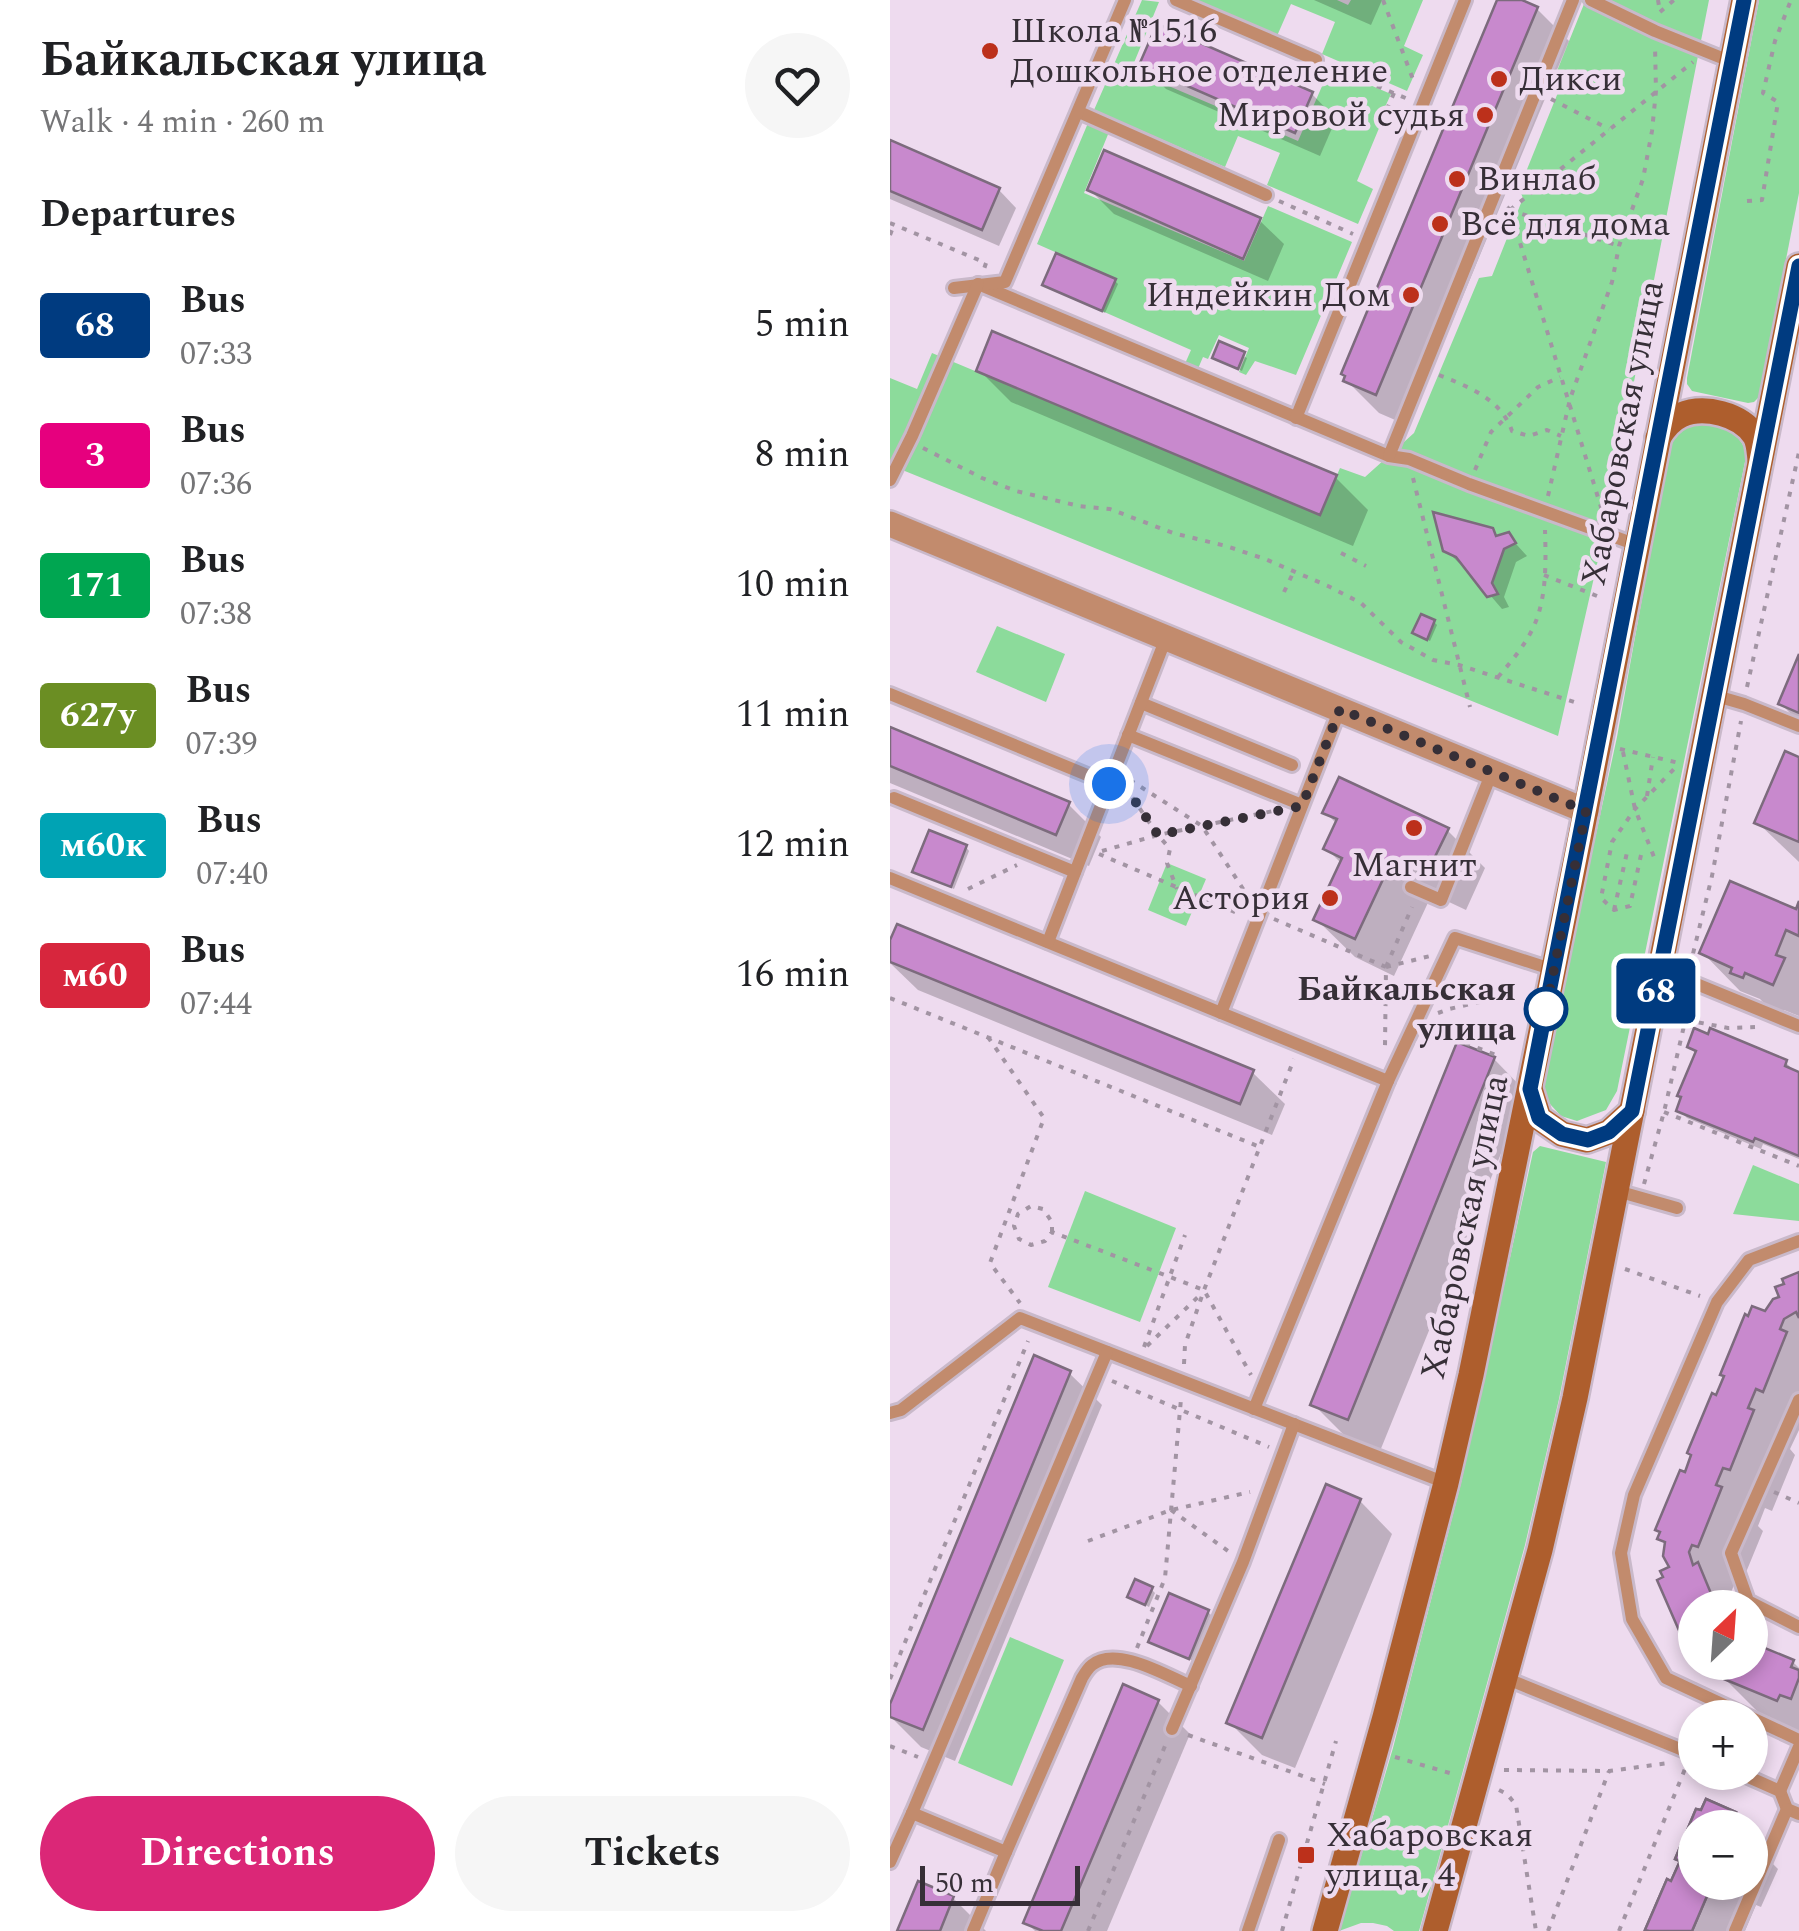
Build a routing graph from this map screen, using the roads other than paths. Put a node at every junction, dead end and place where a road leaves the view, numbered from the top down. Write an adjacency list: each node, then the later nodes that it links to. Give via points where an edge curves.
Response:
1 (1125, 0): 9 (lane)
2 (1176, 0): 7 (lane)
3 (1465, 0): 14 (lane)
4 (1573, 0): 16 (lane)
5 (1591, 0): 8 (lane)
6 (1744, 0): 8 (main road, Хабаровская улица)
7 (1316, 60)
8 (1732, 62): 15 (main road, Хабаровская улица)
9 (1078, 112): 10 (lane); 12 (lane, via 1005,282)
10 (1266, 195)
11 (1798, 272): 17 (main road)
12 (978, 284): 13 (lane); 14 (lane); 18 (lane)
13 (954, 288)
14 (1296, 418): 16 (lane)
15 (1657, 440): 17 (main road, via 1678,416 1710,412 1747,426 1758,440); 20 (main road, Хабаровская улица)
16 (1388, 456): 20 (lane, via 1526,512 1544,511)
17 (1760, 460): 23 (main road)
18 (890, 480)
19 (890, 524): 21 (street)
20 (1636, 545): 33 (main road, Хабаровская улица)
21 (1166, 638): 24 (lane); 25 (street)
22 (890, 694): 30 (lane)
23 (1713, 695): 26 (lane); 39 (main road)
24 (1141, 703): 27 (lane); 28 (lane)
25 (1340, 709): 29 (street); 32 (lane)
26 (1799, 726)
27 (1128, 735): 30 (lane); 32 (lane)
28 (1292, 765)
29 (1492, 772): 33 (street); 36 (lane, via 1441,900)
30 (1112, 777): 34 (lane)
31 (891, 801): 34 (lane)
32 (1302, 806): 40 (lane)
33 (1586, 811): 38 (main road, Хабаровская улица)
34 (1075, 872): 37 (lane)
35 (890, 878): 37 (lane)
36 (1415, 888)
37 (1048, 942): 40 (lane)
38 (1554, 970): 42 (lane, via 1456,938); 43 (main road, Хабаровская улица)
39 (1659, 973): 41 (lane); 44 (main road)
40 (1221, 1012): 42 (lane)
41 (1797, 1026)
42 (1388, 1080): 50 (lane)
43 (1530, 1089): 44 (main road, via 1539,1118 1574,1137 1609,1132); 53 (main road, Хабаровская улица)
44 (1632, 1111): 45 (main road)
45 (1618, 1191): 46 (lane); 55 (main road, via 1571,1417)
46 (1676, 1208)
47 (1799, 1241): 58 (lane, via 1749,1260 1717,1302 1634,1496 1621,1554 1632,1619 1666,1678)
48 (1107, 1352): 50 (lane); 51 (lane, via 1020,1318); 63 (lane)
49 (1799, 1400): 54 (lane, via 1731,1553 1748,1601)
50 (1256, 1404): 52 (lane)
51 (890, 1413)
52 (1294, 1424): 53 (lane); 56 (lane)
53 (1446, 1483): 69 (main road, Хабаровская улица)
54 (1799, 1626)
55 (1505, 1678): 59 (lane); 70 (main road)
56 (1191, 1686): 57 (lane); 65 (lane, via 1132,1661 1093,1663)
57 (1172, 1729)
58 (1799, 1743): 61 (lane)
59 (1678, 1747)
60 (1768, 1785): 61 (lane)
61 (1780, 1790): 62 (lane)
62 (1793, 1811): 71 (lane)
63 (912, 1813): 65 (lane); 66 (lane)
64 (1279, 1840): 68 (lane)
65 (1006, 1852): 67 (lane)
66 (890, 1862)
67 (972, 1931)
68 (1248, 1931)
69 (1324, 1931)
70 (1435, 1931)
71 (1735, 1931)

